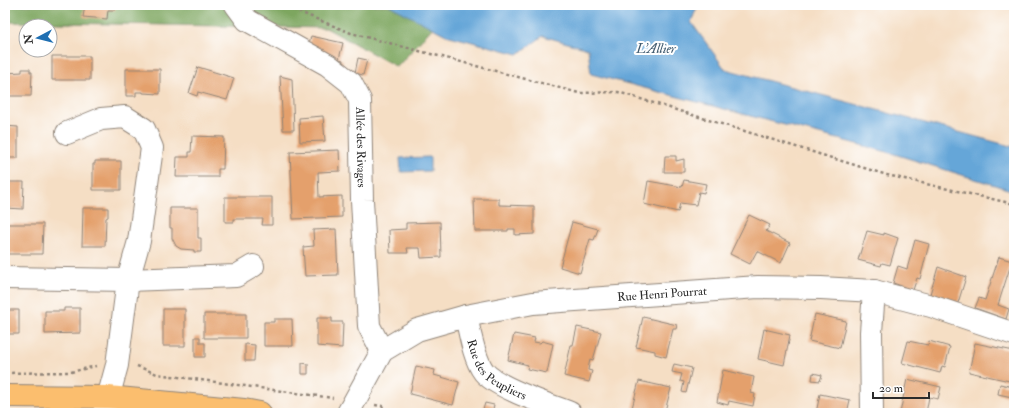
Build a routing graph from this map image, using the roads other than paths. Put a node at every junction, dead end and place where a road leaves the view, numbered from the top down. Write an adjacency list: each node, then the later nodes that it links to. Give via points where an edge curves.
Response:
1 (236, 5): 9 (street, Allée des Rivages, via 247,20 328,65 351,83 360,100 369,326)
2 (67, 133): 5 (street, via 101,119 125,117 144,129 152,148 139,241)
3 (253, 266): 5 (street, via 236,276)
4 (5, 278): 5 (street)
5 (128, 280): 11 (street, via 116,365)
6 (874, 291): 7 (street, Rue Henri Pourrat, via 758,286 532,303); 8 (street, Rue Henri Pourrat, via 931,306); 15 (street, via 871,332)
7 (466, 316): 9 (street, Rue Henri Pourrat, via 417,330); 14 (street, Rue des Peupliers, via 475,353 484,372 502,386)
8 (1014, 334)
9 (382, 351): 12 (street, Rue Henri Pourrat)
10 (5, 396): 11 (main road)
11 (106, 405): 13 (main road, via 244,410)
12 (351, 407)
13 (260, 413)
14 (570, 413)
15 (872, 413)

